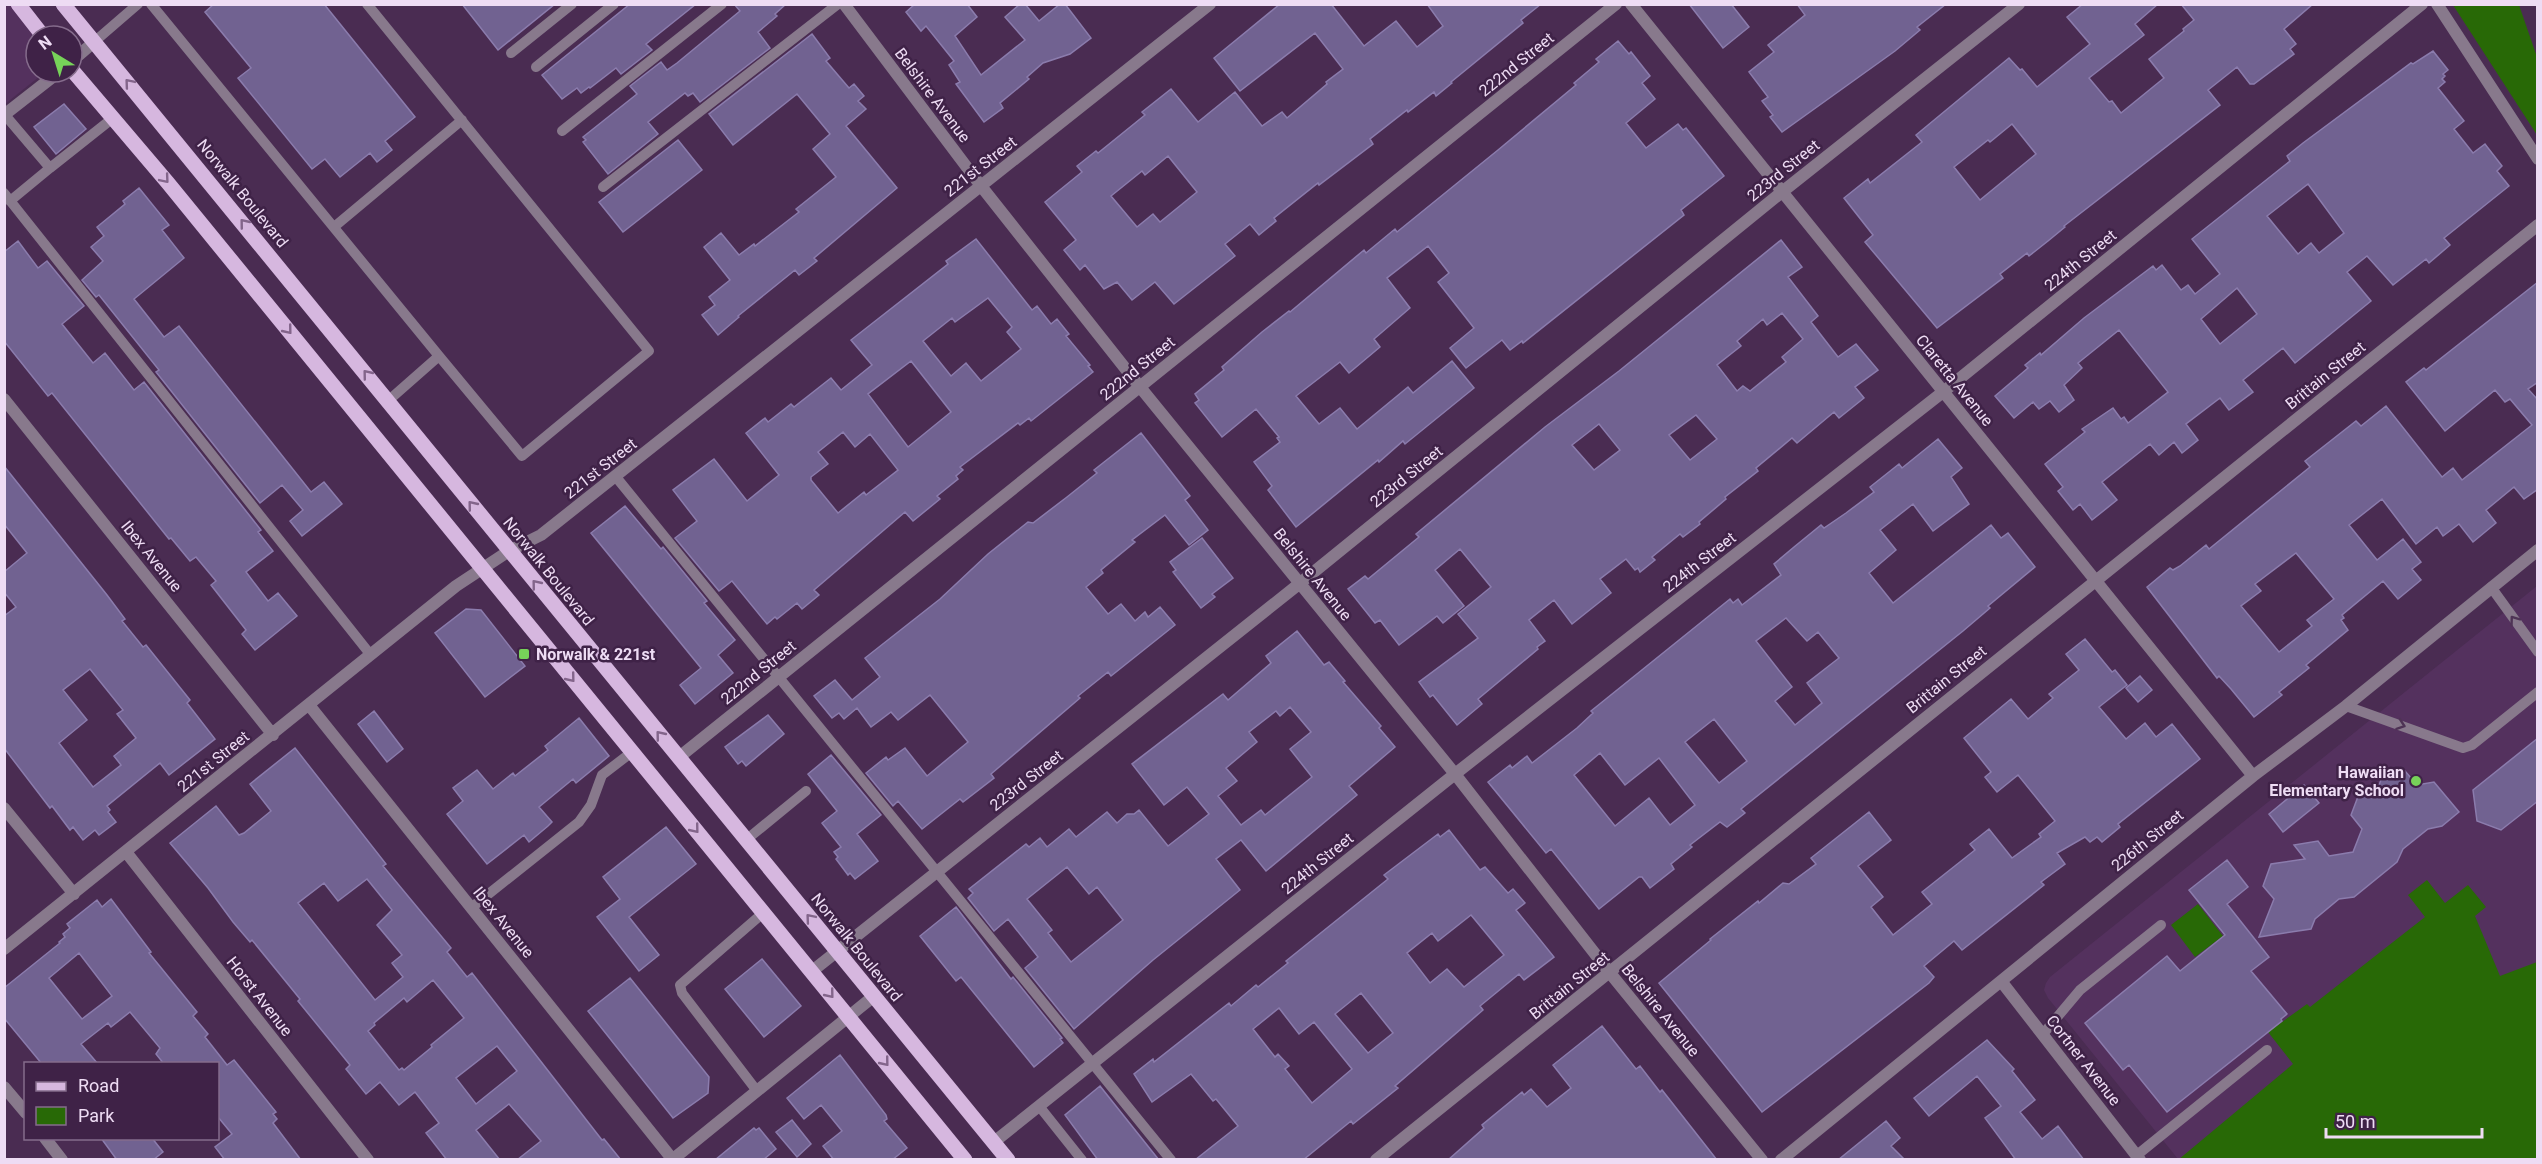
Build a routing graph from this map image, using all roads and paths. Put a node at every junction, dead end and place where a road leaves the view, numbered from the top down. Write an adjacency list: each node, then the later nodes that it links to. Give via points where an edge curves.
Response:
1 (18, 4): 17 (main road)
2 (63, 4): 18 (main road, Norwalk Boulevard)
3 (138, 4): 18 (lane)
4 (151, 4): 35 (lane)
5 (367, 4): 26 (lane)
6 (572, 4): 20 (lane)
7 (614, 4): 21 (lane)
8 (722, 4): 27 (lane)
9 (838, 4): 31 (lane)
10 (844, 4): 30 (street, Belshire Avenue)
11 (1210, 4): 30 (street, 221st Street)
12 (1616, 4): 37 (street, 222nd Street)
13 (1631, 4): 32 (street, Claretta Avenue)
14 (2019, 4): 32 (street, 223rd Street)
15 (2422, 4): 38 (street, 224th Street)
16 (2437, 4): 28 (street)
17 (34, 24)
18 (94, 42): 19 (street); 40 (main road, Norwalk Boulevard, one-way to 18)
19 (84, 51)
20 (511, 53)
21 (536, 67)
22 (44, 84): 24 (street)
23 (84, 84): 25 (main road)
24 (5, 115): 29 (lane)
25 (113, 118): 29 (lane); 44 (main road, one-way to 44)
26 (462, 120): 35 (lane); 36 (lane, via 649,351 522,456)
27 (562, 131)
28 (2538, 159)
29 (50, 168): 33 (lane)
30 (981, 186): 37 (street, Belshire Avenue); 41 (street, 221st Street)
31 (603, 187)
32 (1782, 192): 38 (street, Claretta Avenue); 46 (street, 223rd Street)
33 (8, 197): 49 (lane)
34 (2538, 225): 45 (street, Brittain Street)
35 (333, 227): 36 (lane)
36 (439, 356): 40 (lane)
37 (1140, 387): 46 (street, Belshire Avenue); 50 (street, 222nd Street)
38 (1943, 392): 45 (street, Claretta Avenue); 57 (street, 224th Street)
39 (4, 399): 54 (street, Ibex Avenue)
40 (389, 400): 43 (main road, Norwalk Boulevard, one-way to 40)
41 (616, 477): 43 (street, 221st Street, via 535,539); 50 (lane)
42 (2538, 550): 47 (street, 226th Street)
43 (509, 551): 44 (street, 221st Street); 56 (main road, Norwalk Boulevard, one-way to 43)
44 (481, 568): 49 (street, 221st Street); 55 (main road, one-way to 55)
45 (2095, 580): 58 (street, Claretta Avenue); 71 (street, Brittain Street)
46 (1299, 584): 57 (street, Belshire Avenue); 63 (street, 223rd Street)
47 (2491, 587): 48 (lane, one-way to 47); 53 (street, 226th Street)
48 (2538, 652)
49 (370, 654): 52 (street, 221st Street)
50 (778, 677): 56 (street, 222nd Street); 63 (lane)
51 (2538, 692): 53 (lane, one-way to 51, via 2463,748)
52 (309, 705): 54 (street, 221st Street); 65 (street, Ibex Avenue)
53 (2346, 706): 58 (street, 226th Street)
54 (273, 735): 62 (street, 221st Street)
55 (632, 752): 65 (lane, via 602,775 591,805 579,822); 66 (main road, one-way to 66)
56 (678, 758): 61 (main road, Norwalk Boulevard)
57 (1455, 774): 71 (street, Belshire Avenue); 77 (street, 224th Street)
58 (2253, 776): 72 (street, 226th Street)
59 (806, 791): 61 (lane)
60 (4, 808): 64 (street)
61 (746, 840): 69 (main road, Norwalk Boulevard, one-way to 61)
62 (126, 852): 64 (street, 221st Street); 87 (street, Horst Avenue)
63 (936, 873): 69 (street, 223rd Street); 77 (lane)
64 (74, 894): 68 (street, 221st Street)
65 (471, 908): 85 (street, Ibex Avenue)
66 (763, 913): 70 (main road); 79 (lane, via 680,985 682,993)
67 (2161, 925): 75 (lane, via 2080,990)
68 (4, 949)
69 (837, 951): 70 (street, 223rd Street); 73 (main road, Norwalk Boulevard)
70 (812, 972): 74 (main road, one-way to 74)
71 (1610, 973): 92 (street, Brittain Street); 93 (street, Belshire Avenue)
72 (2001, 981): 75 (street, Cortner Avenue); 94 (street, 226th Street)
73 (874, 996): 74 (street); 83 (main road, Norwalk Boulevard)
74 (848, 1017): 79 (street); 88 (main road, one-way to 88)
75 (2043, 1034): 84 (street, Cortner Avenue)
76 (2267, 1050): 84 (lane)
77 (1092, 1064): 80 (street, 224th Street); 91 (lane)
78 (4, 1087): 81 (street)
79 (757, 1091): 85 (street)
80 (1039, 1106): 83 (street, 224th Street); 90 (lane)
81 (24, 1111)
82 (47, 1140): 86 (street)
83 (994, 1142): 89 (main road, Norwalk Boulevard)
84 (2139, 1157)
85 (672, 1159)
86 (62, 1160)
87 (368, 1160)
88 (965, 1160)
89 (1008, 1160)
90 (1082, 1160)
91 (1171, 1160)
92 (1376, 1160)
93 (1762, 1160)
94 (1780, 1160)

